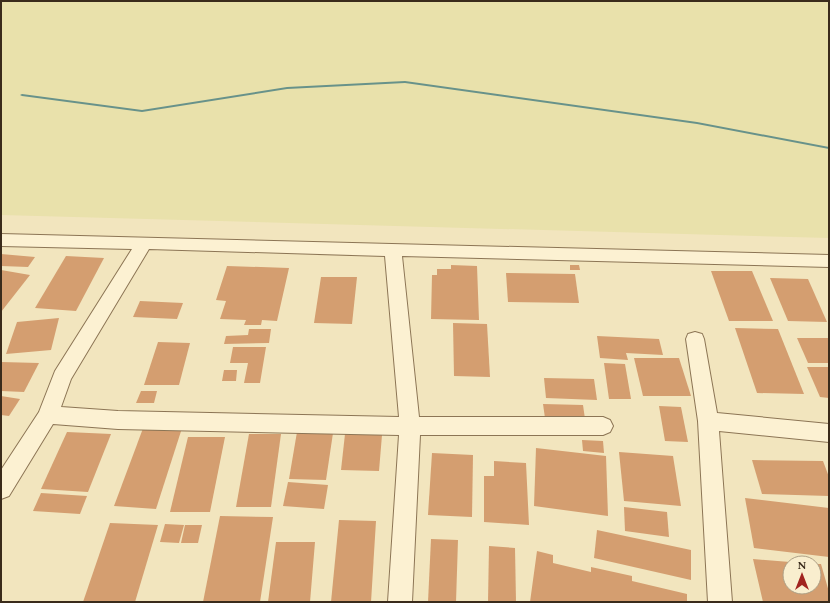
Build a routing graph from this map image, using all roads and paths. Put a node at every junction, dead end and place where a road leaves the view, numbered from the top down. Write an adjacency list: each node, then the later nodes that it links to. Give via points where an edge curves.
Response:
1 (1, 240): 2 (street)
2 (144, 244): 3 (street); 6 (street, via 62,377)
3 (392, 250): 4 (street); 8 (street)
4 (829, 261)
5 (695, 339): 7 (street)
6 (48, 415): 8 (street, via 118,420); 11 (street)
7 (708, 421): 10 (street); 13 (street)
8 (410, 426): 9 (street); 12 (street)
9 (603, 426)
10 (829, 433)
11 (1, 489)
12 (400, 602)
13 (720, 602)

